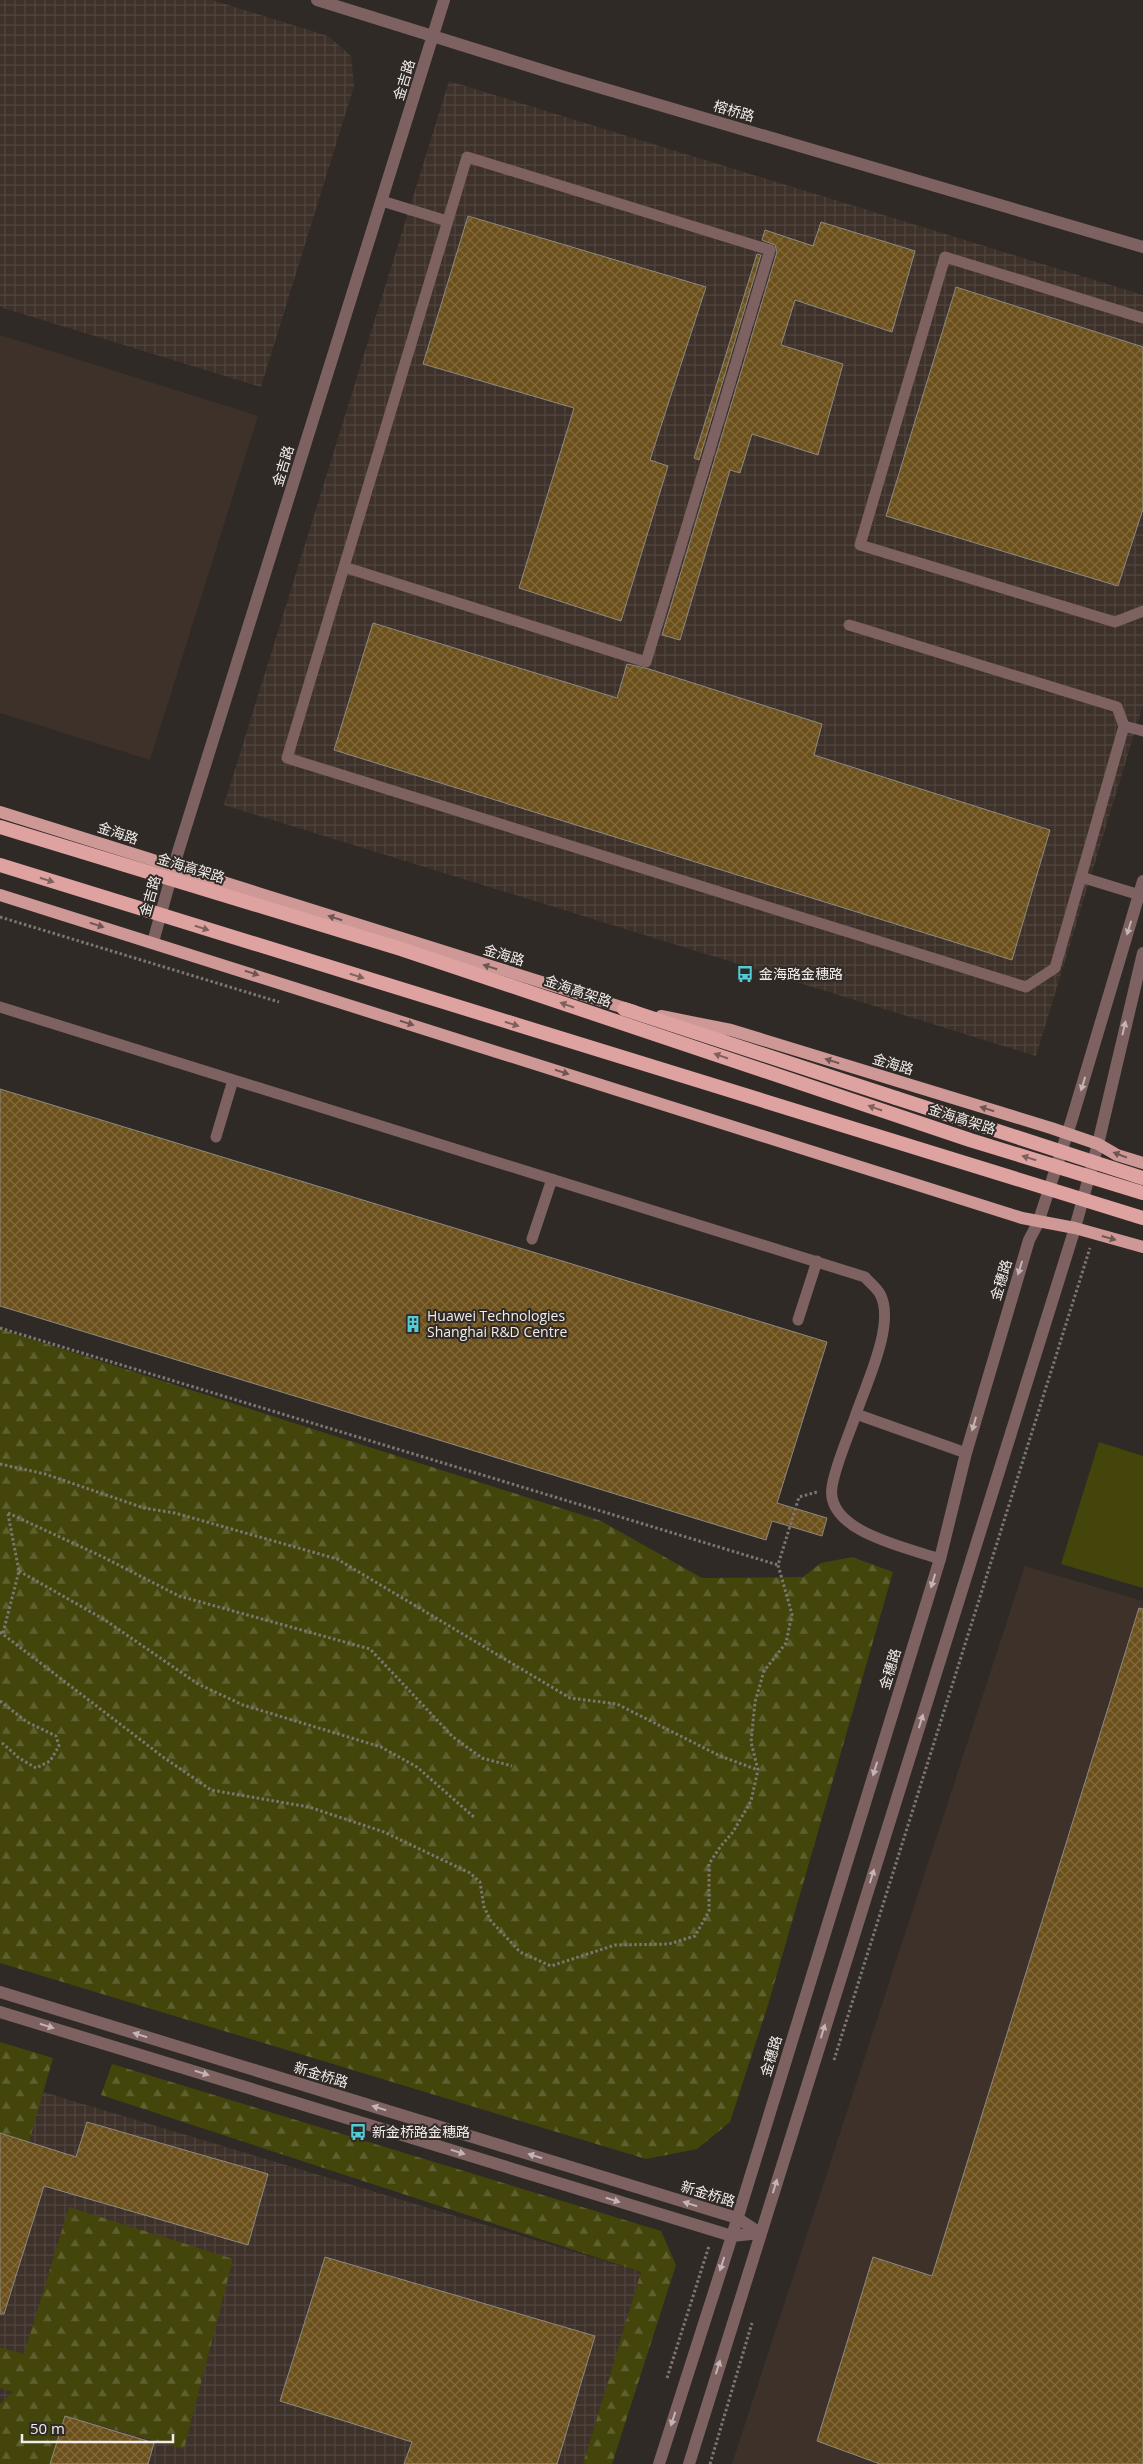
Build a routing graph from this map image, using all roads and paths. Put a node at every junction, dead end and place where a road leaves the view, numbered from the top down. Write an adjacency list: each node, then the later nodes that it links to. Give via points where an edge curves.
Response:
1 (317, 0): 3 (street, 榕桥路)
2 (444, 0): 3 (street, 金吉路)
3 (434, 36): 4 (street, 金吉路); 6 (street, 榕桥路)
4 (382, 201): 5 (lane); 16 (street, 金吉路)
5 (447, 221): 8 (lane); 8 (lane, via 467,157 770,250 646,662)
6 (1143, 247)
7 (1143, 318): 9 (lane, via 945,257 860,545 1115,622)
8 (344, 567): 17 (lane, via 287,758 1026,987 1055,968)
9 (1143, 611)
10 (849, 625): 11 (lane, via 1117,706)
11 (1124, 726): 12 (lane); 17 (lane)
12 (1143, 731)
13 (0, 812): 16 (main road, 金海路)
14 (0, 827): 32 (highway, 金海高架路, one-way to 14, bridge, via 970,1140 401,949)
15 (0, 866): 33 (highway, one-way to 33, bridge)
16 (174, 868): 21 (street, 金吉路); 24 (main road, 金海路, one-way to 16)
17 (1081, 877): 20 (lane)
18 (1143, 882): 20 (street, 金穗路)
19 (0, 895): 21 (main road, one-way to 21)
20 (1141, 895): 26 (street, 金穗路, one-way to 26)
21 (153, 942): 34 (main road, one-way to 34)
22 (1143, 953): 28 (street, one-way to 22)
23 (0, 1008): 25 (lane)
24 (624, 1008): 26 (main road, 金海路, one-way to 24, via 731,1030); 30 (highway, bridge)
25 (233, 1080): 27 (lane); 31 (lane)
26 (1067, 1134): 28 (main road, 金海路); 34 (street, 金穗路)
27 (216, 1137)
28 (1098, 1144): 29 (main road, 金海路, one-way to 28, via 1117,1155); 35 (street)
29 (1143, 1163)
30 (1143, 1178)
31 (552, 1179): 37 (lane); 39 (lane)
32 (1143, 1193)
33 (1143, 1218)
34 (1038, 1222): 35 (main road); 43 (street, 金穗路, one-way to 43, via 1029,1240)
35 (1075, 1228): 36 (main road); 59 (street, one-way to 35)
36 (1094, 1234): 38 (main road, one-way to 38); 57 (path)
37 (532, 1239)
38 (1143, 1248)
39 (816, 1261): 40 (lane); 42 (lane, via 865,1277 880,1294 886,1315 883,1336)
40 (798, 1320)
41 (0, 1328): 47 (path)
42 (856, 1414): 43 (lane); 45 (lane)
43 (966, 1453): 46 (street, 金穗路)
44 (0, 1464): 53 (path, via 45,1474 144,1508 175,1513 338,1559 570,1698 617,1704 720,1756)
45 (831, 1489): 46 (lane, via 835,1507 865,1534); 47 (path, via 799,1497)
46 (940, 1558): 58 (street, 金穗路, one-way to 58)
47 (778, 1565): 53 (path, via 792,1614 786,1643 764,1671 756,1702 751,1742)
48 (19, 1572): 49 (path); 52 (path, via 8,1513 179,1596 370,1649 453,1737 482,1758); 54 (path, via 105,1620 198,1684 243,1705 381,1747 417,1767)
49 (2, 1632): 53 (path, via 163,1757 211,1790 309,1807 384,1832 470,1873 480,1882 484,1907 491,1921 520,1952 551,1966 616,1946 669,1944 694,1936 709,1911 709,1864 733,1832 751,1800)
50 (0, 1701): 51 (path, via 27,1722 56,1736 59,1746 50,1761 36,1768)
51 (0, 1741)
52 (512, 1766)
53 (758, 1770)
54 (475, 1818)
55 (0, 1992): 58 (street, 新金桥路, one-way to 55)
56 (0, 2012): 60 (street, one-way to 60)
57 (832, 2067)
58 (736, 2218): 59 (street, 新金桥路); 60 (street, 金穗路)
59 (760, 2233): 60 (street); 63 (street, one-way to 59)
60 (732, 2236): 62 (street, 金穗路, one-way to 62)
61 (752, 2322): 64 (path)
62 (659, 2464)
63 (689, 2464)
64 (710, 2464)

